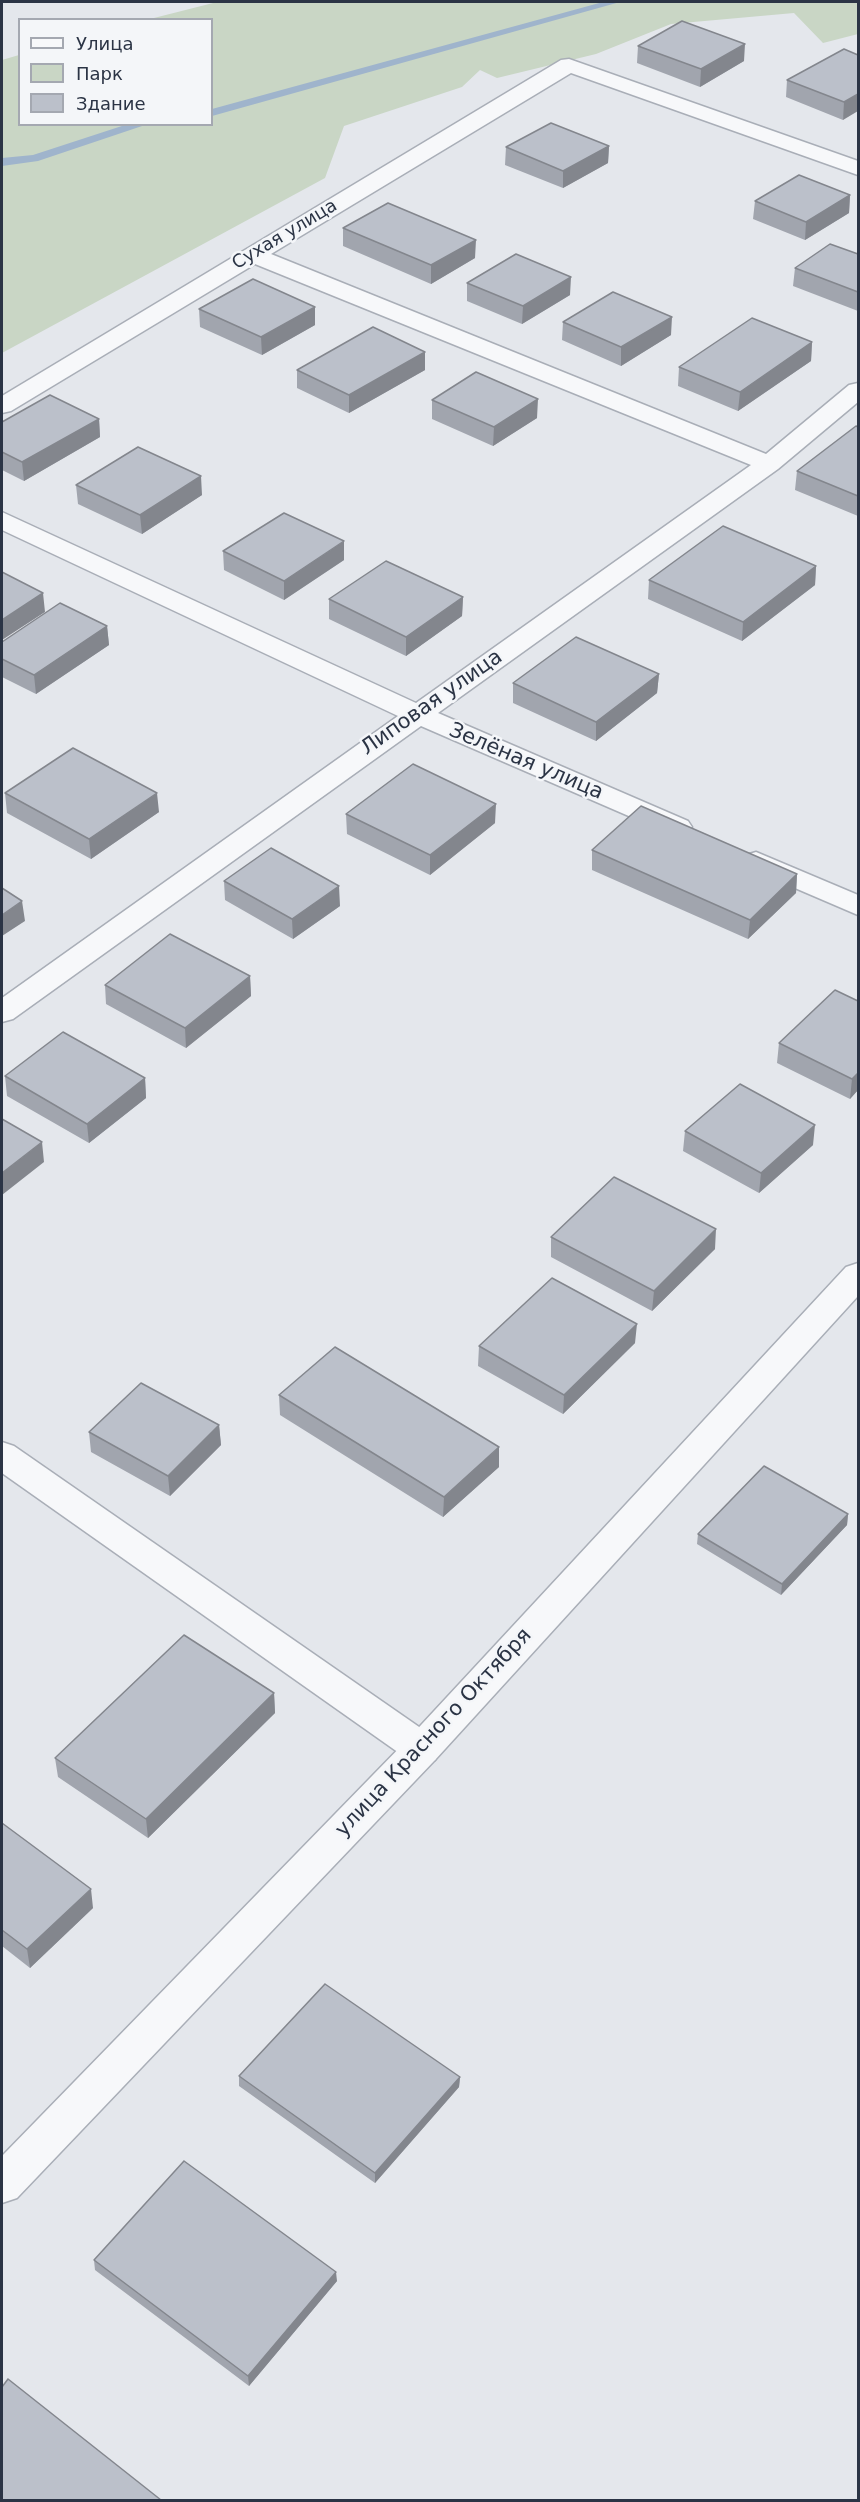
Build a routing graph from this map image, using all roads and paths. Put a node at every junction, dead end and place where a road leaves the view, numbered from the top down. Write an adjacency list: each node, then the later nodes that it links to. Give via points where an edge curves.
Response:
1 (858, 168): 2 (street, Сухая улица, via 569,65)
2 (253, 255): 4 (street, Сухая улица); 5 (street)
3 (858, 390): 5 (street, Липовая улица)
4 (2, 405)
5 (769, 464): 7 (street, Липовая улица)
6 (2, 520): 7 (street, Зелёная улица)
7 (416, 714): 8 (street, Зелёная улица); 11 (street, Липовая улица)
8 (697, 836)
9 (729, 849): 10 (street)
10 (858, 906)
11 (2, 1012)
12 (858, 1275): 14 (street, улица Красного Октября)
13 (2, 1455): 14 (street)
14 (422, 1749): 15 (street, улица Красного Октября)
15 (2, 2184)

